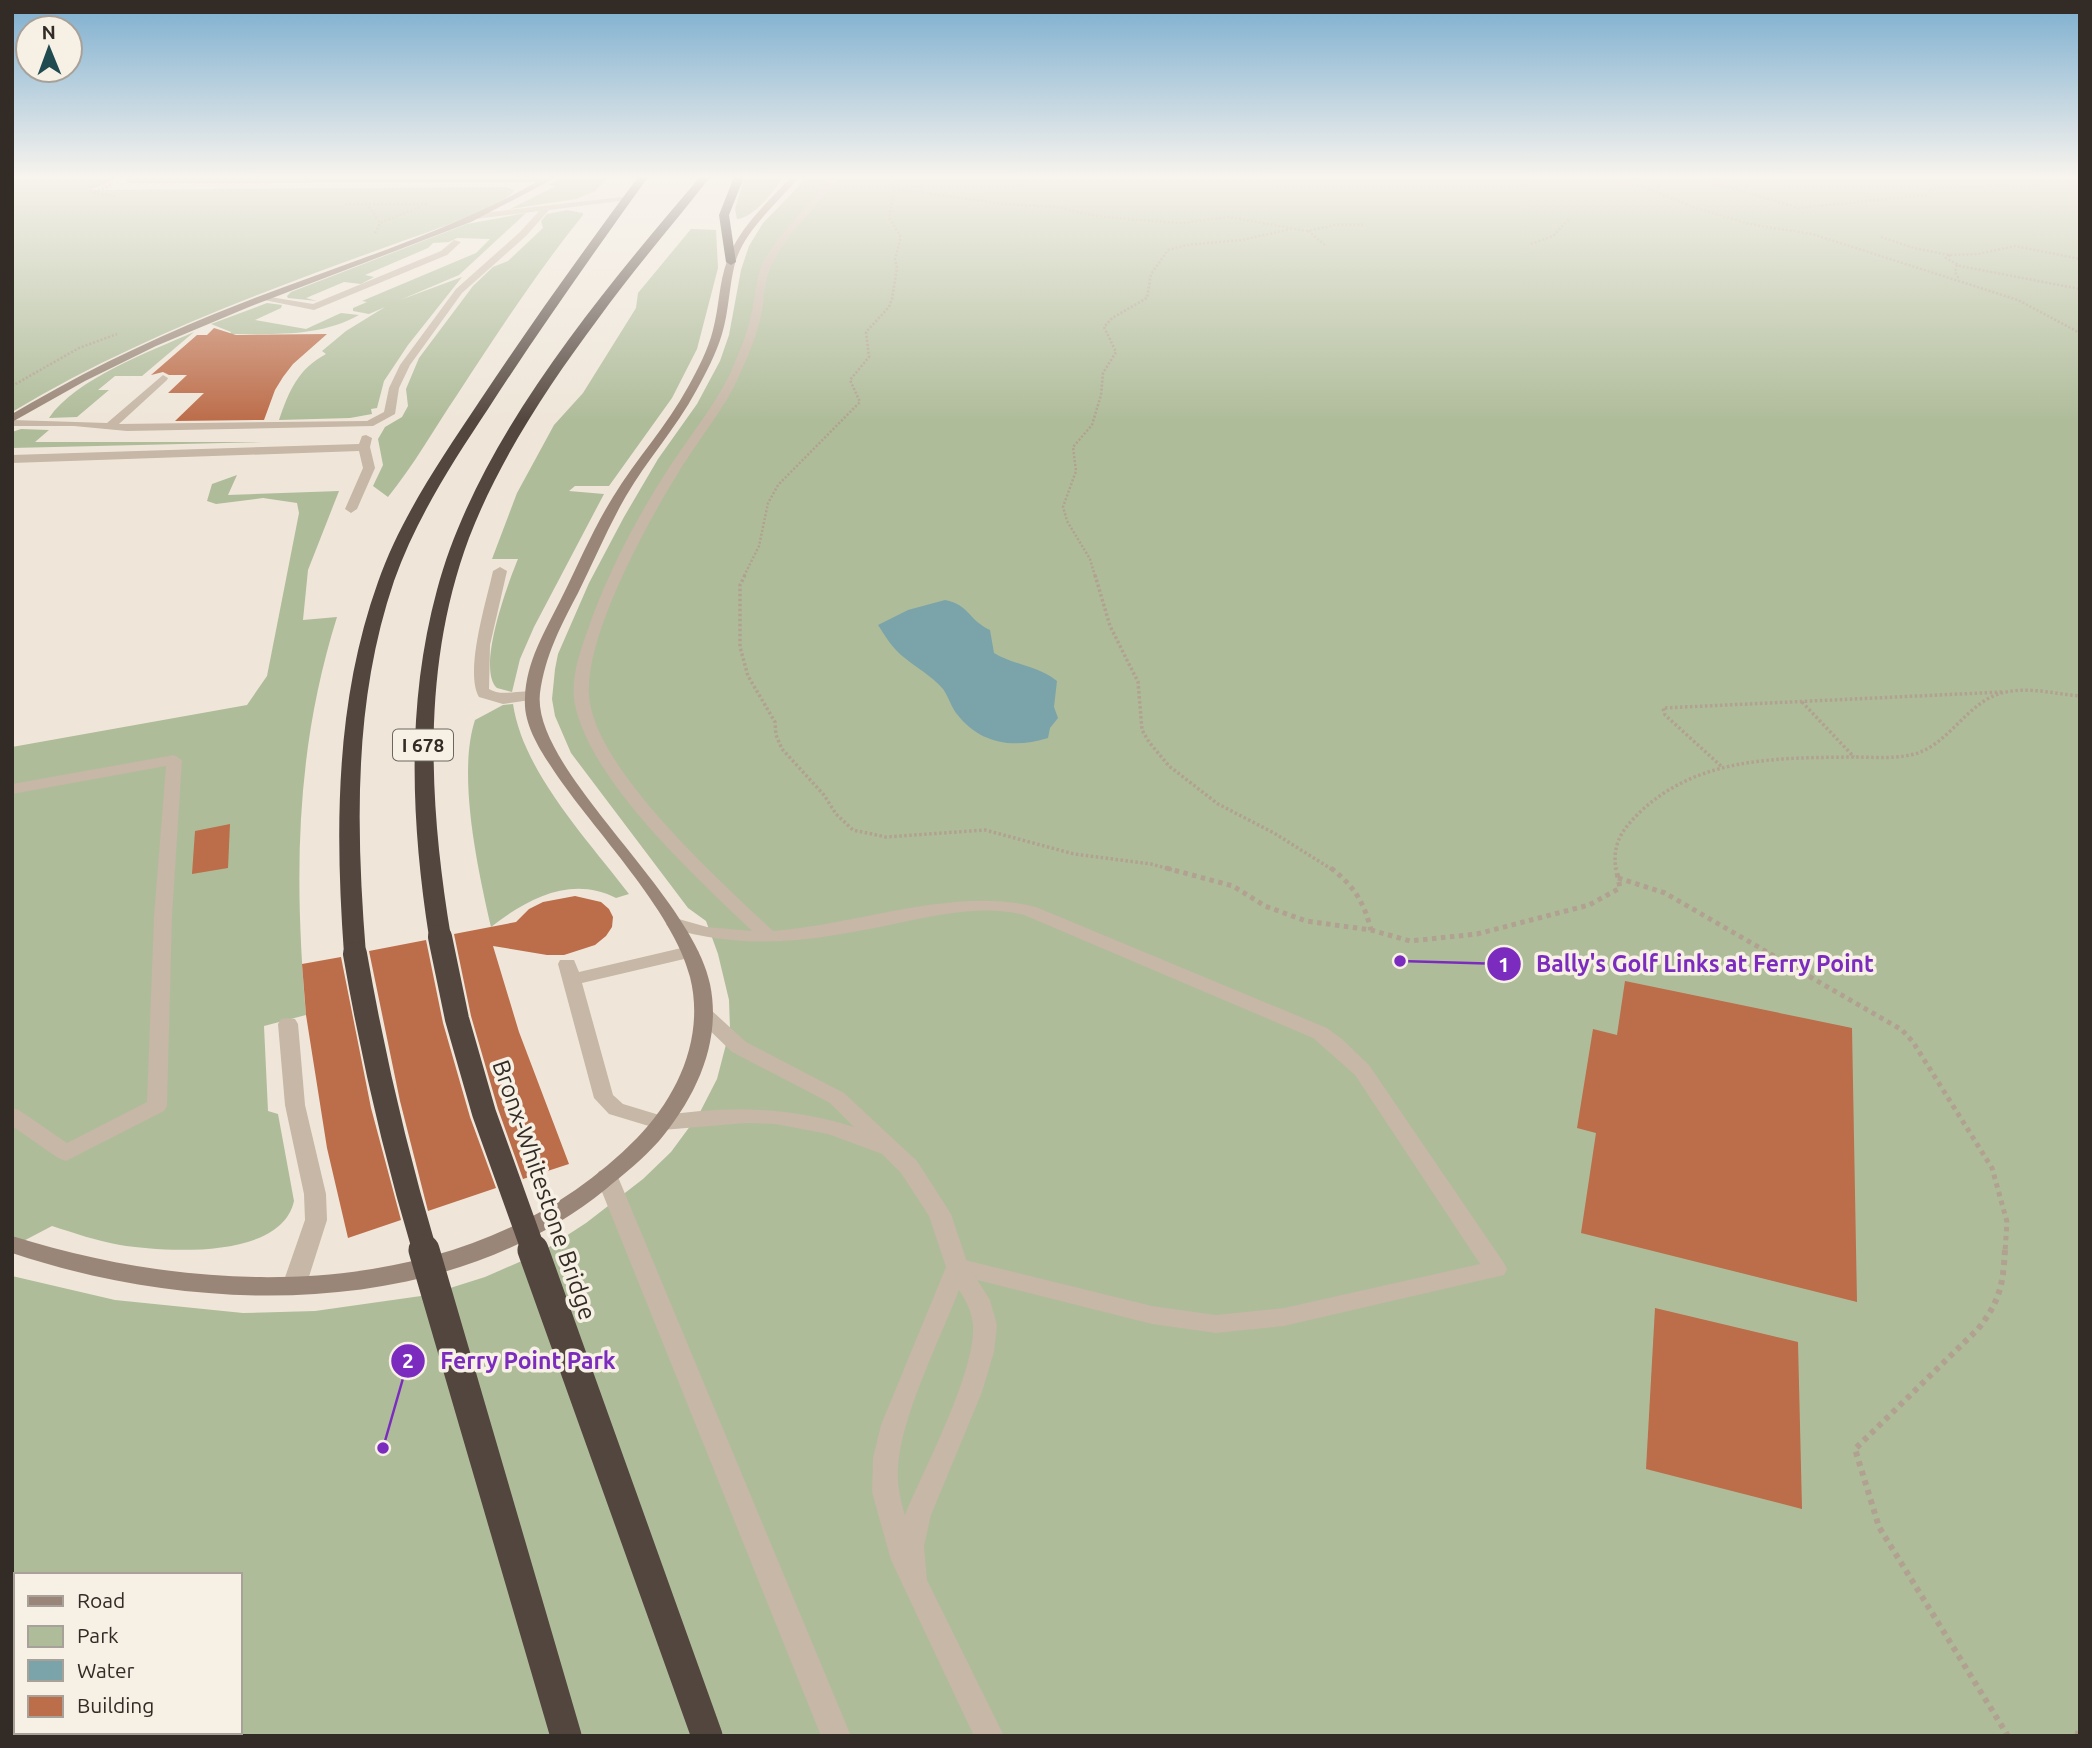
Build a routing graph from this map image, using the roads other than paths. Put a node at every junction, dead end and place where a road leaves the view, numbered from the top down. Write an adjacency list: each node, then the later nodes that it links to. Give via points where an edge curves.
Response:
1 (373, 259): 10 (street)
2 (431, 259): 10 (street, via 314,307)
3 (495, 259): 13 (street, via 459,291 405,365 389,414)
4 (582, 259): 34 (highway, bridge, via 444,466 386,581 367,652 350,764 348,857 355,954 396,1154)
5 (638, 259): 35 (highway, Bronx-Whitestone Bridge / I 678, bridge, via 563,358 492,474 460,541 432,647 423,729 424,824 457,1019 484,1113)
6 (730, 259): 9 (highway)
7 (733, 259): 9 (street)
8 (770, 259): 22 (street, via 753,328 732,381 652,506 593,634 580,674 585,716 611,764 685,856)
9 (731, 262): 19 (street, via 709,356 690,393 612,509 542,650)
10 (264, 299): 12 (street, via 100,369)
11 (163, 378): 14 (street)
12 (12, 421): 14 (street)
13 (369, 424): 14 (street); 15 (street)
14 (109, 427)
15 (364, 447): 16 (street); 17 (street, via 369,468)
16 (12, 459)
17 (351, 509)
18 (500, 570): 19 (street, via 483,645 482,690 496,698)
19 (532, 696): 21 (street, via 536,724 552,757)
20 (12, 789): 26 (street, via 174,760 157,1106 66,1153)
21 (675, 924): 22 (street, via 723,937); 23 (street)
22 (768, 937): 31 (street, via 961,907 1008,906 1030,911 1320,1032 1362,1070 1496,1269 1284,1317 1216,1324 1152,1315)
23 (690, 952): 24 (street, via 700,977); 27 (street, via 569,972 604,1098 624,1113)
24 (704, 1014): 27 (street, via 694,1071); 28 (street, via 739,1047 837,1098)
25 (288, 1024): 32 (street, via 295,1105 315,1194 316,1220)
26 (12, 1115)
27 (662, 1123): 28 (street, via 726,1114 782,1117 854,1135); 29 (street)
28 (895, 1153): 31 (street, via 930,1196)
29 (607, 1177): 32 (street, via 549,1218 464,1258 375,1280); 36 (street)
30 (12, 1244): 32 (street, via 65,1260 136,1273)
31 (957, 1267): 33 (street, via 894,1425 886,1458 888,1508); 33 (street, via 978,1300 985,1338 970,1392 918,1515 911,1546)
32 (294, 1286)
33 (914, 1582): 37 (street)
34 (566, 1736)
35 (707, 1736)
36 (836, 1736)
37 (989, 1736)

